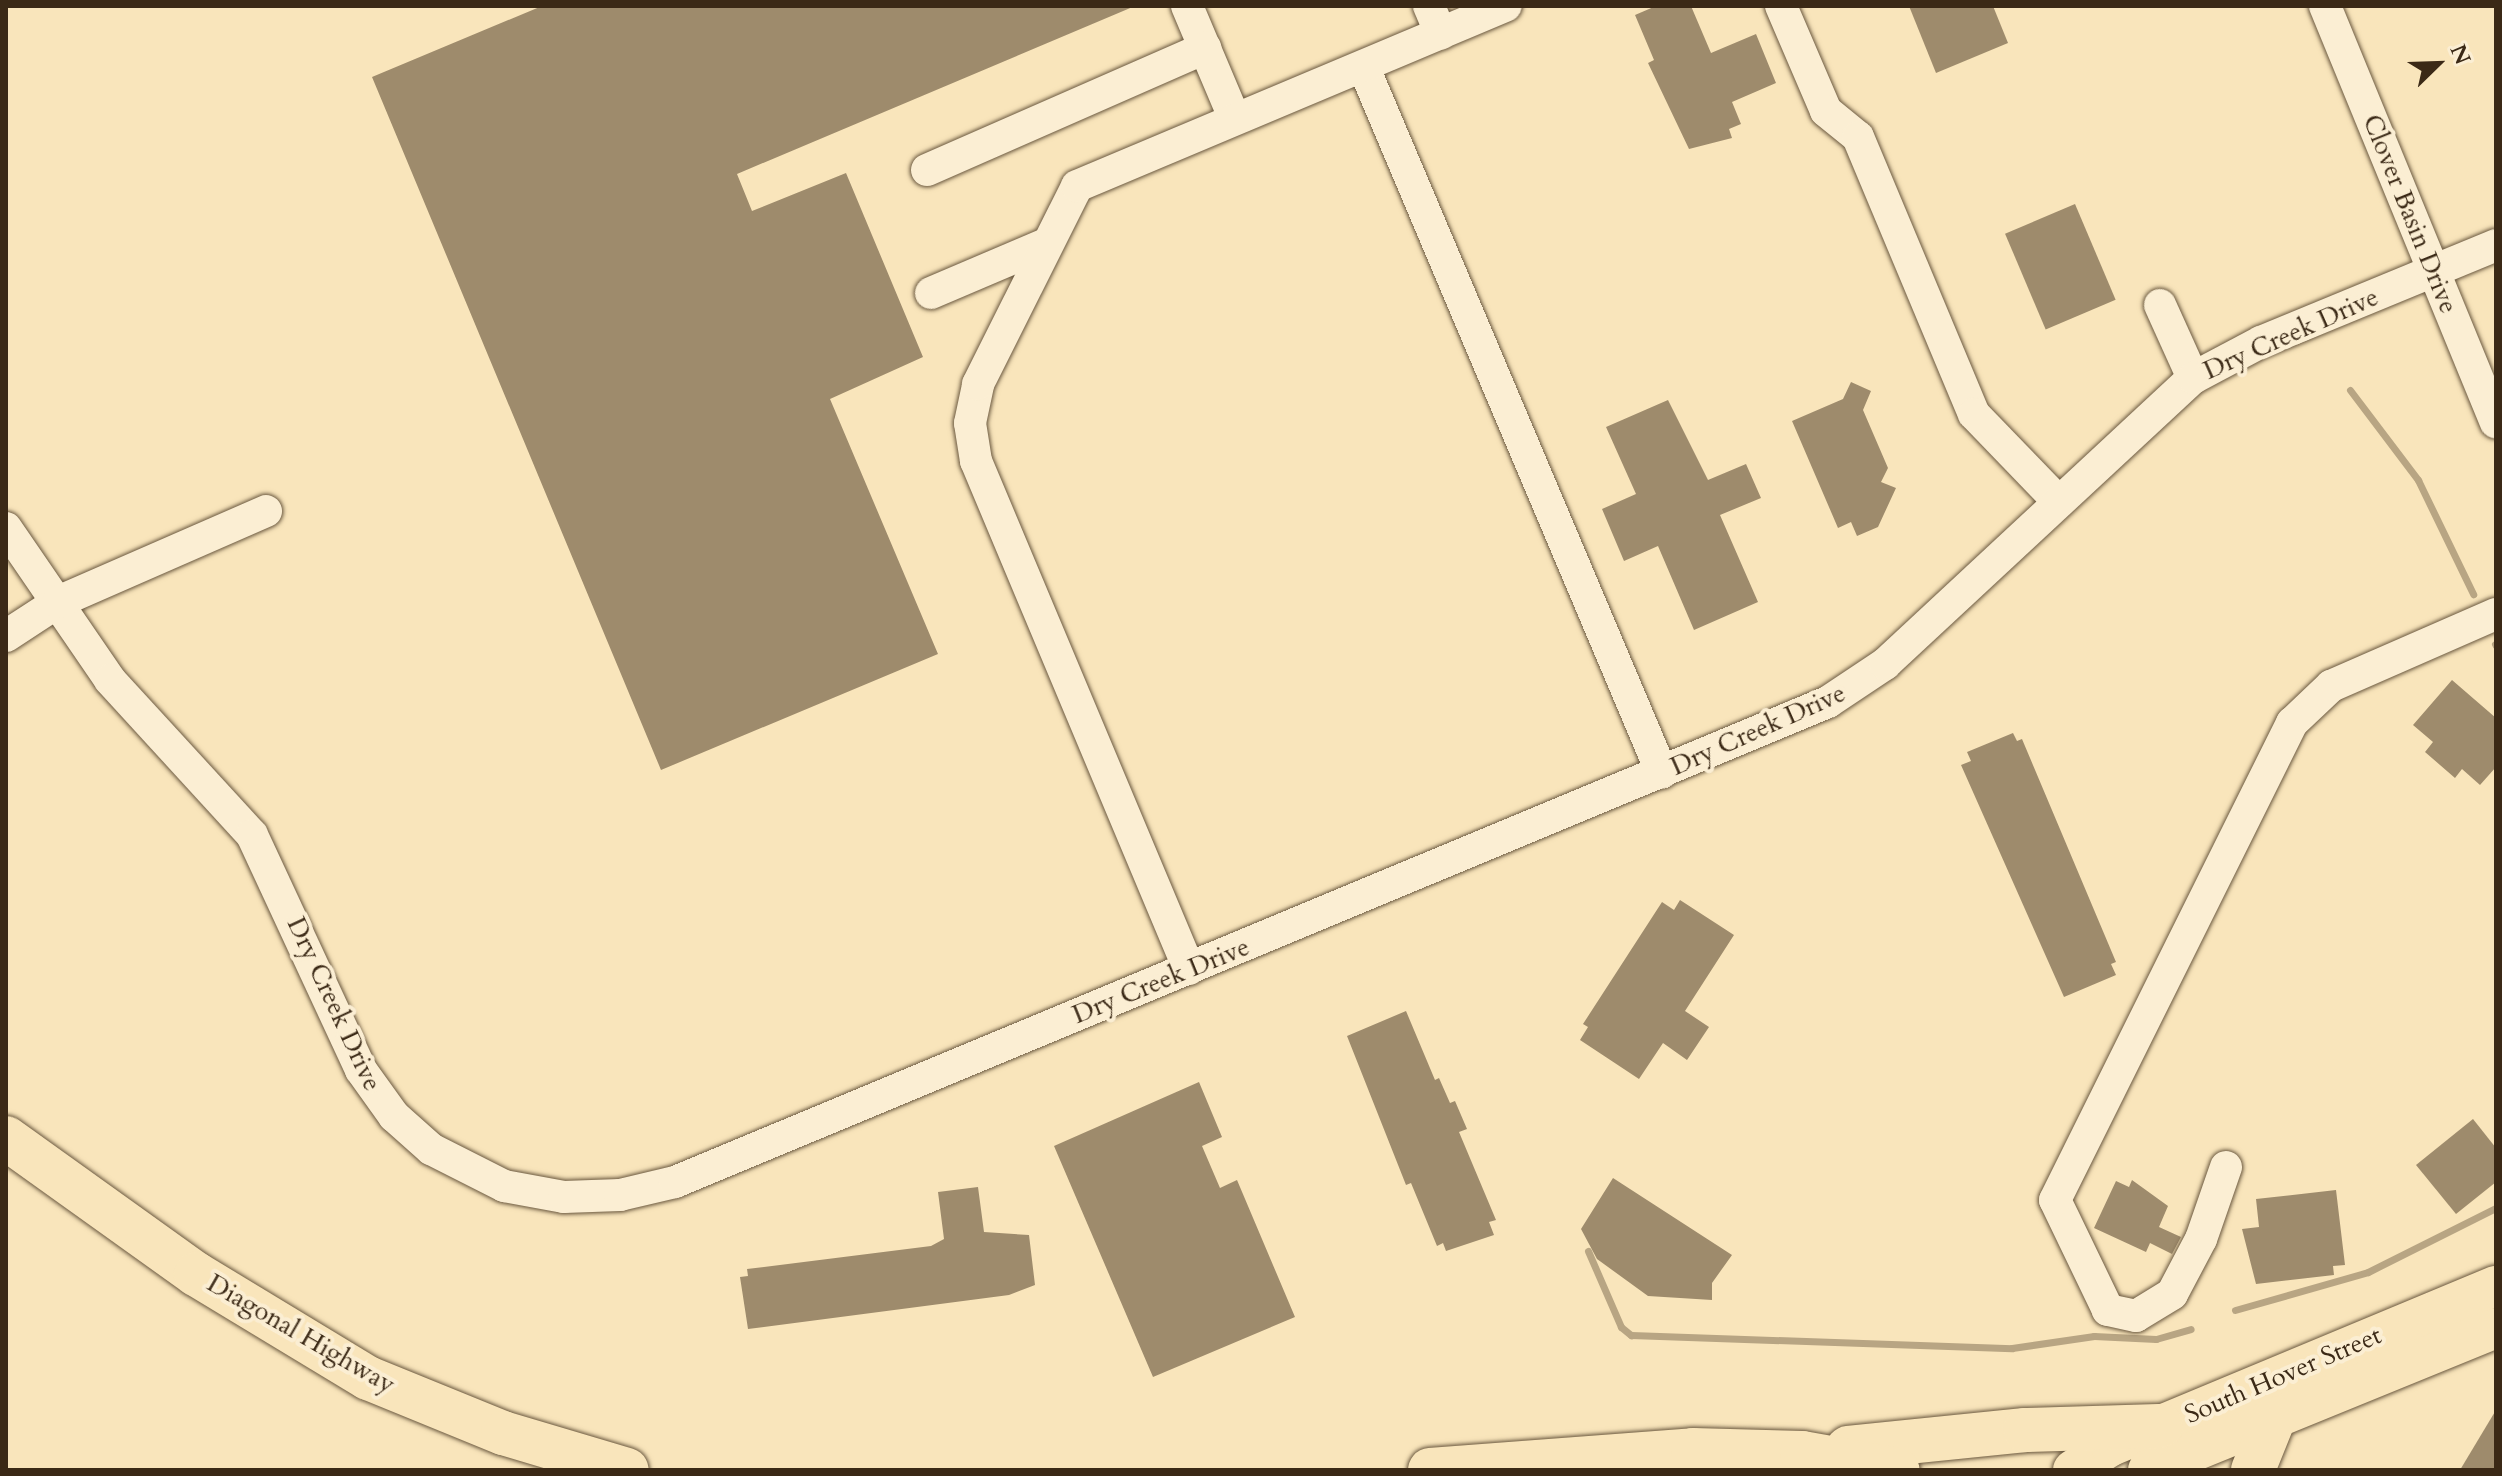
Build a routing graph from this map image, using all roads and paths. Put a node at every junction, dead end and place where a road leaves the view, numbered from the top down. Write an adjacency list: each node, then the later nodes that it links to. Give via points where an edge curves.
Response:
1 (1187, 6): 6 (street)
2 (1506, 6): 5 (street)
3 (1781, 6): 17 (street, via 1826,111 1858,137 1974,414)
4 (2325, 6): 12 (street, Clover Basin Drive)
5 (1435, 20): 7 (street)
6 (1205, 48): 8 (street); 9 (street)
7 (1364, 68): 8 (street); 23 (street)
8 (1233, 115): 10 (street, via 1077,186)
9 (927, 170)
10 (1046, 244): 13 (street); 24 (street, via 984,369 971,443)
11 (2496, 245): 12 (street, Dry Creek Drive)
12 (2433, 272): 15 (street, Dry Creek Drive, via 2261,342); 16 (street, Clover Basin Drive)
13 (931, 293)
14 (2160, 305): 15 (street)
15 (2193, 378): 17 (street, Dry Creek Drive)
16 (2496, 422)
17 (2058, 501): 23 (street, Dry Creek Drive, via 1868,678 1828,702)
18 (266, 511): 20 (street)
19 (6, 528): 20 (street, Dry Creek Drive)
20 (58, 602): 22 (street); 24 (street, Dry Creek Drive, via 110,680 252,835 378,1098 431,1149 504,1186 592,1197 675,1182)
21 (2483, 620): 26 (street, via 2331,686 2292,723 2055,1200 2108,1310 2132,1317 2167,1299 2195,1254)
22 (6, 636)
23 (1662, 773): 24 (street, Dry Creek Drive)
24 (1189, 969)
25 (6, 1138): 32 (highway, Diagonal Highway, via 196,1274 368,1378 514,1437)
26 (2226, 1167)
27 (2496, 1286): 30 (main road, South Hover Street)
28 (2496, 1328): 29 (main road, South Hover Street)
29 (2274, 1418): 36 (main road, South Hover Street); 37 (highway)
30 (2161, 1426): 31 (highway, via 2025,1430); 35 (main road, South Hover Street)
31 (1802, 1453): 33 (highway, via 1693,1450); 34 (highway)
32 (627, 1470)
33 (1430, 1470)
34 (1897, 1470)
35 (2073, 1470)
36 (2148, 1470)
37 (2253, 1470)

